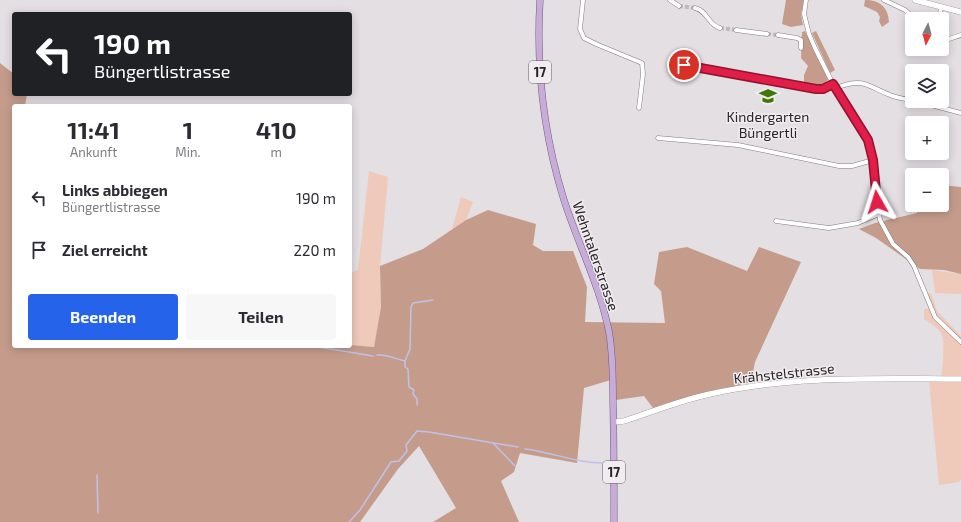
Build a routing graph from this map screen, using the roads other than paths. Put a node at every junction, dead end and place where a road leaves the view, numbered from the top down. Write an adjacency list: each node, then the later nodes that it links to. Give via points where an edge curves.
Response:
1 (540, 0): 32 (main road, Wehntalerstrasse / 17, via 538,43 550,144 564,199 599,295 607,326 612,364)
2 (583, 0): 23 (street, via 580,29 584,38 642,63)
3 (670, 0): 7 (street)
4 (806, 0): 21 (street, via 804,14 807,27)
5 (884, 0): 10 (street)
6 (915, 0): 9 (main road)
7 (680, 6)
8 (695, 8): 13 (street, via 705,13 714,25)
9 (941, 8): 11 (street); 12 (main road)
10 (907, 12)
11 (940, 12)
12 (961, 12)
13 (720, 28)
14 (736, 30): 15 (street)
15 (767, 34)
16 (778, 35): 19 (street, via 801,40)
17 (961, 35): 18 (street)
18 (949, 38)
19 (801, 48)
20 (684, 65): 21 (street, via 816,89)
21 (835, 86): 22 (street, via 858,82 891,96); 27 (street, via 868,140)
22 (905, 99)
23 (639, 108)
24 (942, 108): 25 (street)
25 (961, 113)
26 (658, 138): 27 (street, via 738,145 839,166 852,166)
27 (873, 160): 28 (street)
28 (879, 214): 29 (street, via 858,223 829,228); 30 (street, via 892,244 908,257 914,266 933,314)
29 (776, 221)
30 (961, 342)
31 (961, 379): 32 (main road, Krähstelstrasse, via 845,378 772,384 710,394)
32 (614, 422): 33 (main road, Wehntalerstrasse / 17)
33 (614, 522)

